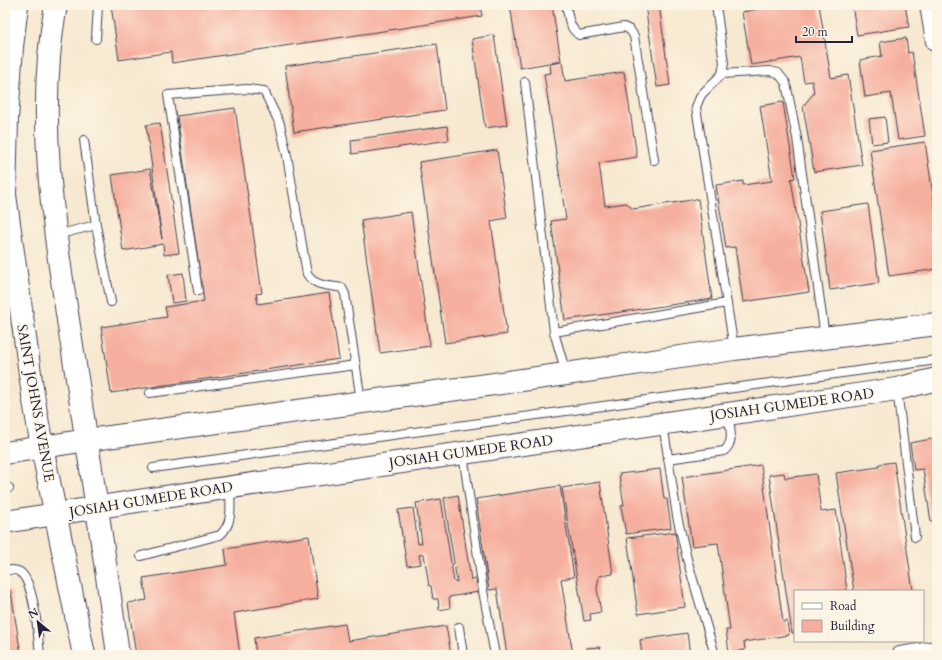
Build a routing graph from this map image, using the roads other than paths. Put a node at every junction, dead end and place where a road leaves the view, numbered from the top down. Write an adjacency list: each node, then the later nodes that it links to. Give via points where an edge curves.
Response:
1 (17, 5): 32 (main road, SAINT JOHNS AVENUE, via 11,63 5,195)
2 (56, 5): 14 (main road, via 48,69 46,122)
3 (98, 5): 7 (lane)
4 (566, 5): 12 (lane, via 570,26 578,35 624,27 634,36)
5 (716, 5): 9 (lane, via 724,63)
6 (931, 5): 8 (main road)
7 (96, 39)
8 (937, 42)
9 (722, 74): 17 (lane, via 701,95 696,107); 20 (lane, via 770,71 778,73 786,83 797,138)
10 (525, 82): 19 (lane)
11 (84, 140): 13 (lane)
12 (654, 160)
13 (96, 225): 14 (lane); 16 (lane)
14 (55, 235): 31 (main road)
15 (198, 292): 23 (lane, via 168,95 247,89 264,91 280,124 307,274 310,279 321,285 342,288)
16 (111, 302)
17 (726, 303): 19 (lane); 21 (lane)
18 (937, 324): 20 (main road)
19 (554, 332): 24 (lane)
20 (825, 338): 21 (main road)
21 (734, 349): 24 (main road)
22 (937, 360): 36 (lane)
23 (356, 365): 27 (lane); 28 (lane)
24 (566, 374): 28 (main road)
25 (937, 379): 26 (main road, JOSIAH GUMEDE ROAD)
26 (897, 389): 29 (main road, JOSIAH GUMEDE ROAD); 41 (lane)
27 (150, 393)
28 (361, 402): 31 (main road)
29 (728, 414): 30 (main road, JOSIAH GUMEDE ROAD); 35 (lane, via 731,442 724,451)
30 (662, 423): 33 (main road, JOSIAH GUMEDE ROAD); 35 (lane)
31 (87, 440): 32 (main road); 38 (main road)
32 (42, 447): 34 (main road); 39 (main road, SAINT JOHNS AVENUE)
33 (463, 452): 37 (main road, JOSIAH GUMEDE ROAD); 50 (lane)
34 (5, 453)
35 (668, 459): 51 (lane, via 687,559)
36 (153, 468)
37 (230, 487): 38 (main road, JOSIAH GUMEDE ROAD); 42 (lane, via 230,521 220,535)
38 (97, 507): 39 (main road, JOSIAH GUMEDE ROAD); 48 (main road)
39 (56, 513): 40 (main road, JOSIAH GUMEDE ROAD); 47 (main road, SAINT JOHNS AVENUE)
40 (5, 522)
41 (915, 537)
42 (141, 556)
43 (5, 570): 46 (lane, via 21,573 28,583 36,615)
44 (459, 627): 49 (lane)
45 (937, 649): 52 (street)
46 (40, 655)
47 (84, 655)
48 (118, 655)
49 (463, 655)
50 (494, 655)
51 (715, 655)
52 (900, 655)

